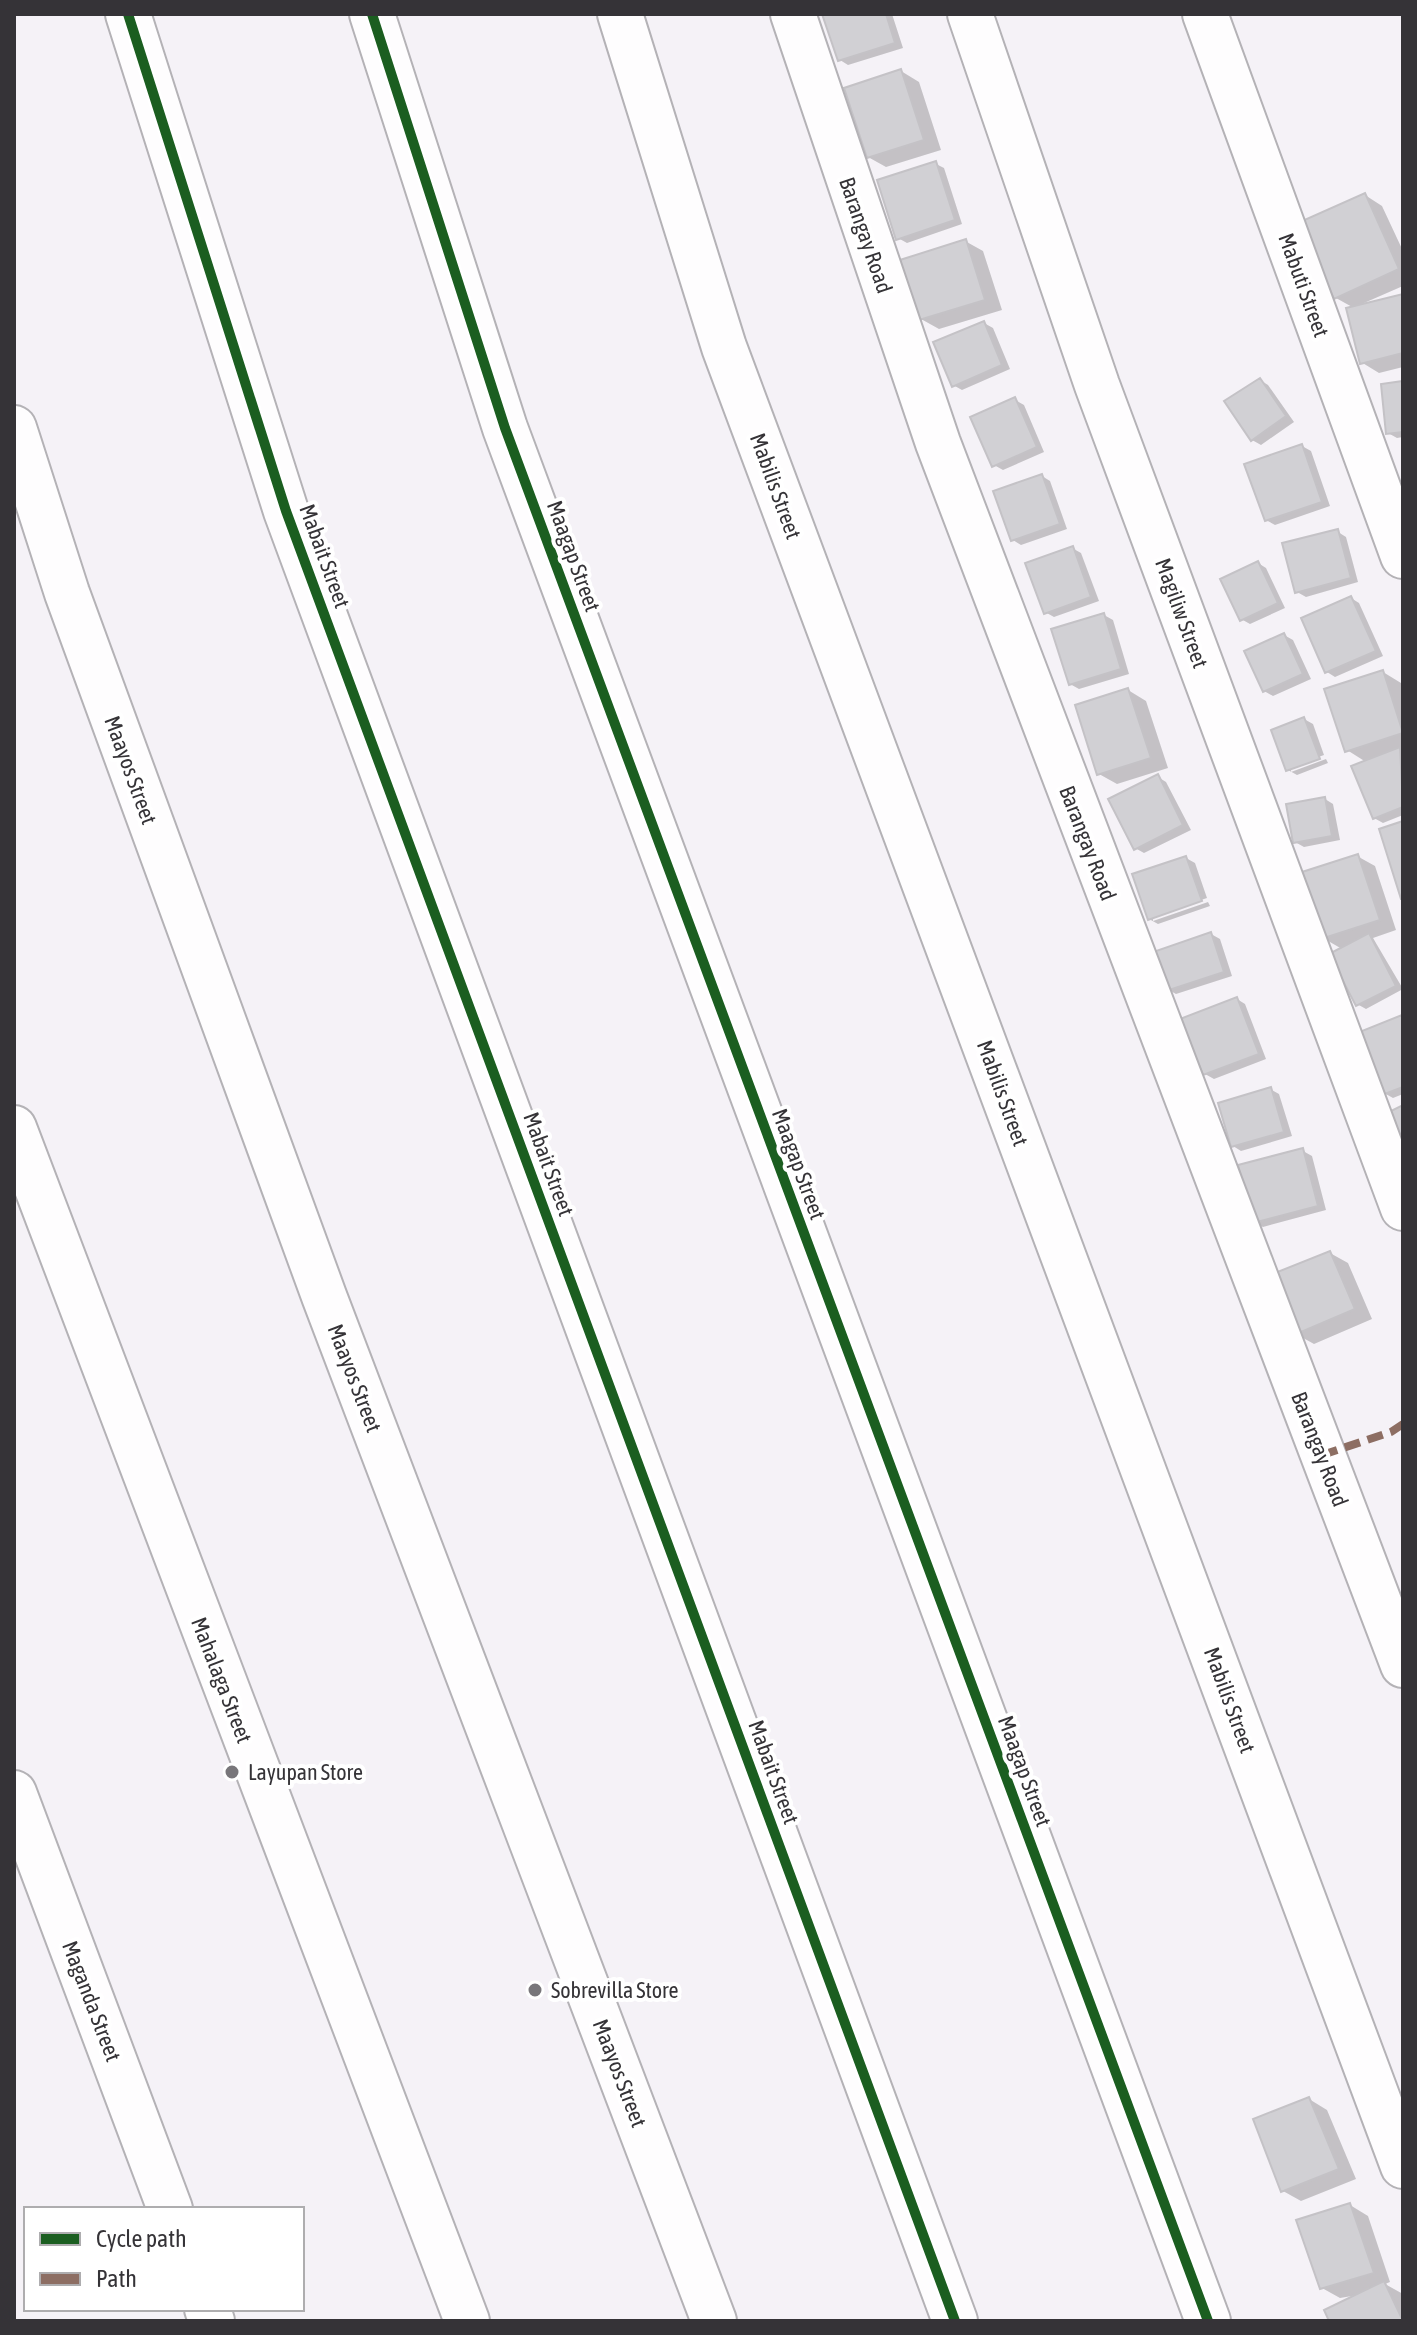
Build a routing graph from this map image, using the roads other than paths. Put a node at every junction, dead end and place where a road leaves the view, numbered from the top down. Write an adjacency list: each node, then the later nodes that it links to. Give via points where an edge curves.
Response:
1 (128, 14): 17 (street, Mabait Street, via 286,511)
2 (372, 14): 18 (street, Maagap Street, via 505,428)
3 (620, 14): 13 (street, Mabilis Street, via 724,347)
4 (793, 14): 11 (street, Barangay Road, via 938,443)
5 (970, 14): 10 (street, Magiliw Street, via 1103,400)
6 (1205, 14): 8 (street, Mabuti Street)
7 (14, 428): 16 (street, Maayos Street, via 67,593 318,1281)
8 (1403, 556)
9 (14, 1128): 15 (street, Mahalaga Street)
10 (1403, 1208)
11 (1403, 1665)
12 (14, 1793): 14 (street, Maganda Street)
13 (1403, 2166)
14 (169, 2207)
15 (467, 2321)
16 (714, 2321)
17 (955, 2321)
18 (1208, 2321)

